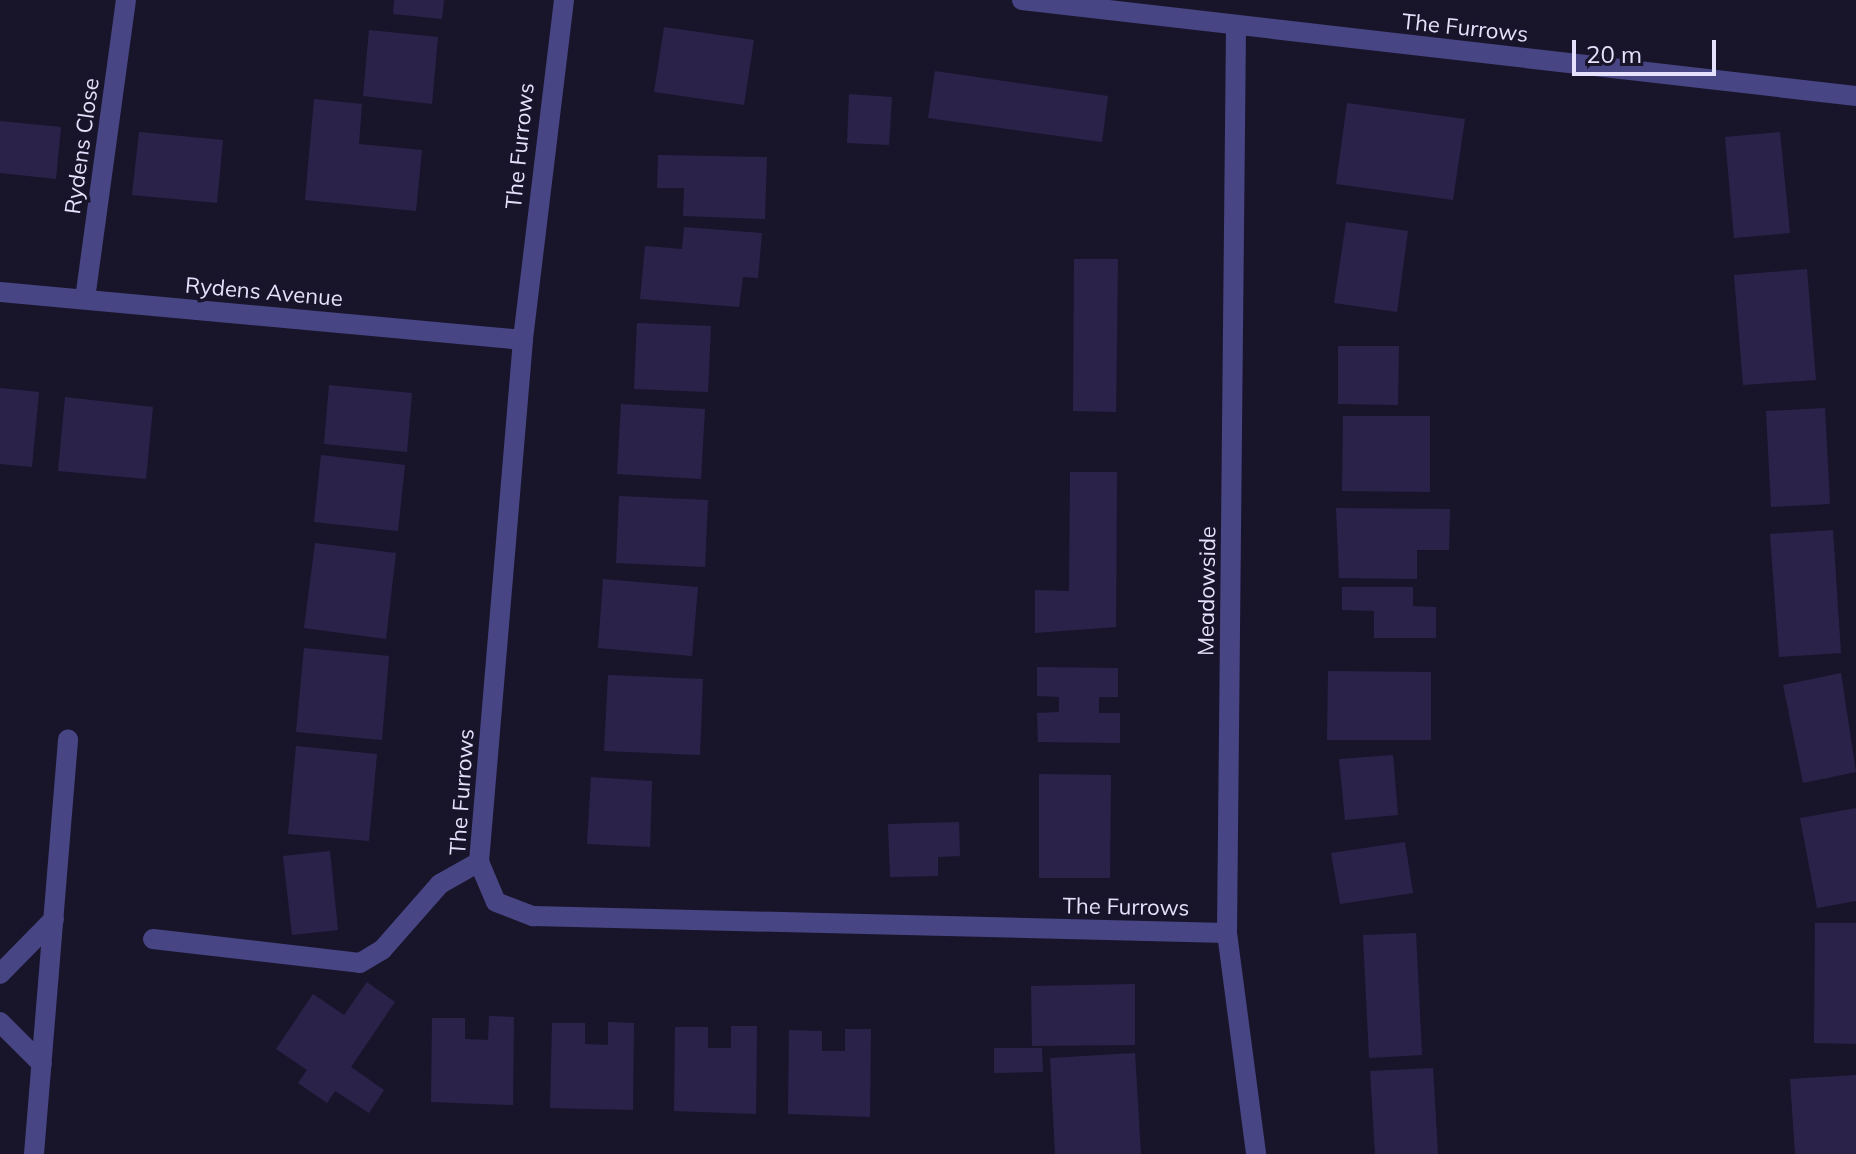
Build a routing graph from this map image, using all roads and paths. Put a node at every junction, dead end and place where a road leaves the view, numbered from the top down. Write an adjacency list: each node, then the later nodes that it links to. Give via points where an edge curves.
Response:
1 (126, 0): 7 (street, Rydens Close)
2 (564, 0): 8 (street, The Furrows)
3 (1022, 0): 4 (street, The Furrows)
4 (1236, 27): 5 (street, The Furrows); 12 (street, Meadowside)
5 (1856, 96)
6 (0, 292): 7 (street, Rydens Avenue)
7 (85, 299): 8 (street, Rydens Avenue)
8 (523, 340): 10 (street, The Furrows)
9 (68, 739): 11 (street)
10 (479, 862): 12 (street, The Furrows, via 496,902 533,916); 13 (street, via 440,884 382,950 360,963)
11 (54, 919): 14 (street); 16 (street)
12 (1227, 933): 18 (street, Meadowside)
13 (153, 939)
14 (0, 974)
15 (0, 1022): 16 (street)
16 (42, 1064): 17 (street)
17 (34, 1154)
18 (1256, 1154)

